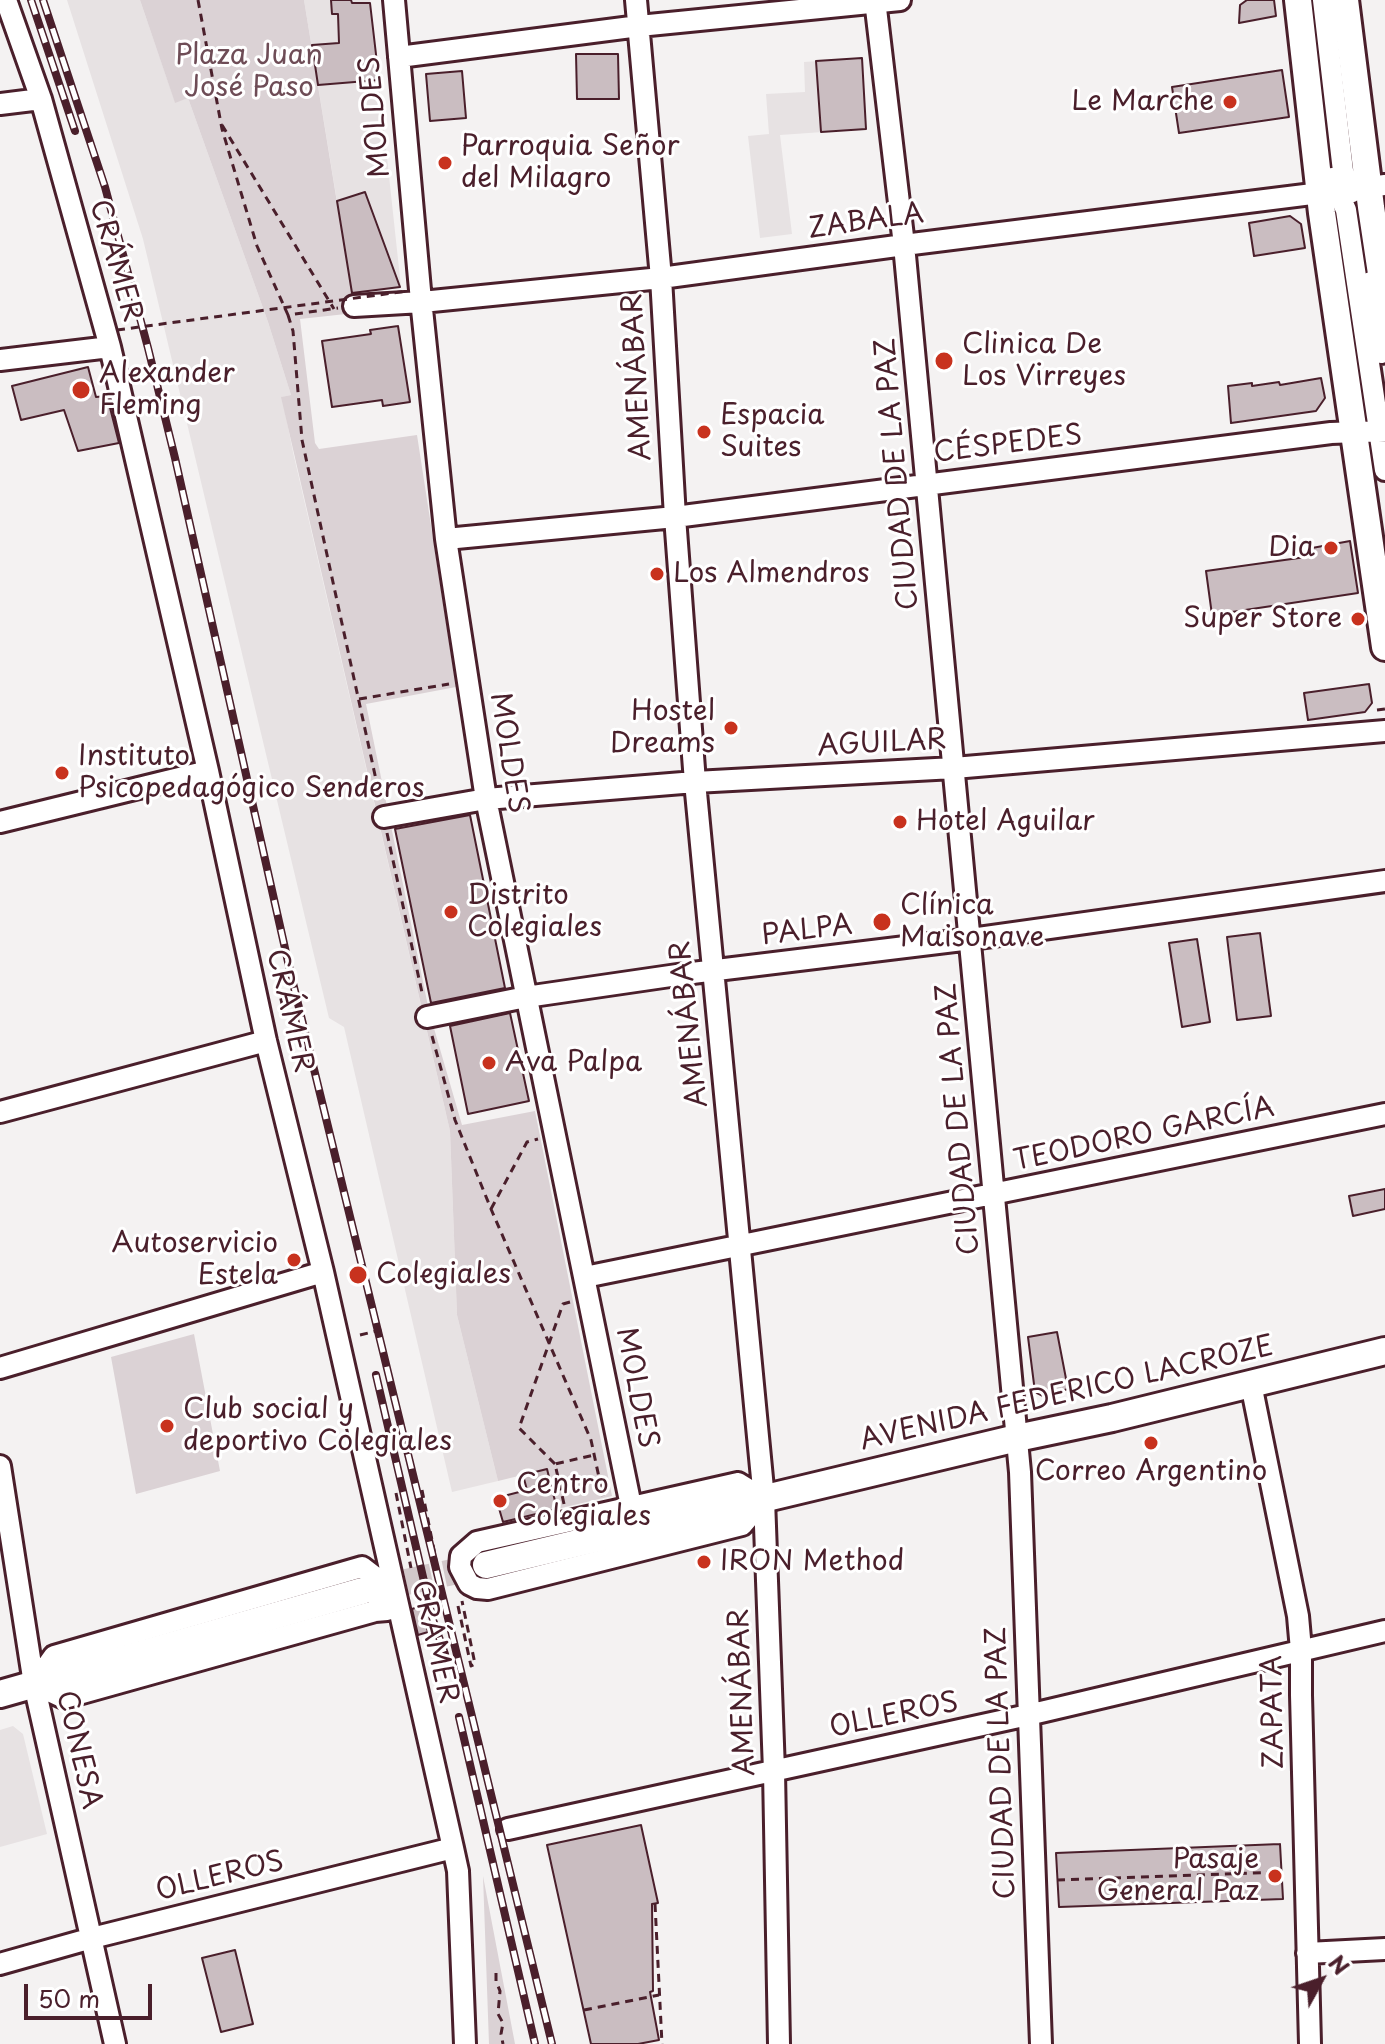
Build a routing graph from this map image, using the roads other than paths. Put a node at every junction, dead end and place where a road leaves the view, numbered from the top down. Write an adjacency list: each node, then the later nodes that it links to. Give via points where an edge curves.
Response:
1 (6, 0): 12 (street, CRÁMER)
2 (394, 0): 11 (street, MOLDES)
3 (636, 0): 10 (street, AMENÁBAR)
4 (900, 0): 9 (street)
5 (1298, 0): 14 (main road)
6 (1309, 0): 14 (street, via 1330,172)
7 (1323, 0): 14 (street, via 1343,171)
8 (1345, 0): 14 (main road)
9 (875, 2): 10 (street); 15 (street, CIUDAD DE LA PAZ)
10 (639, 26): 11 (street); 16 (street, AMENÁBAR)
11 (399, 57): 17 (street, MOLDES)
12 (41, 99): 13 (street); 20 (street, CRÁMER)
13 (0, 104)
14 (1352, 189): 15 (street, ZABALA); 18 (main road); 22 (street, via 1362,217); 23 (main road)
15 (904, 245): 16 (street, ZABALA); 25 (street, CIUDAD DE LA PAZ)
16 (661, 278): 17 (street, ZABALA); 26 (street, AMENÁBAR)
17 (415, 296): 19 (street, ZABALA); 27 (street, MOLDES)
18 (1385, 300)
19 (344, 308)
20 (114, 338): 21 (street); 31 (street, CRÁMER)
21 (0, 360)
22 (1385, 385)
23 (1372, 431): 24 (street); 25 (street, CÉSPEDES); 28 (main road)
24 (1385, 470)
25 (927, 484): 26 (street, CÉSPEDES); 30 (street, CIUDAD DE LA PAZ)
26 (675, 517): 27 (street, CÉSPEDES); 32 (street, AMENÁBAR)
27 (446, 539): 33 (street, MOLDES)
28 (1385, 647)
29 (1385, 731): 30 (street, AGUILAR)
30 (954, 768): 32 (street, AGUILAR); 37 (street, CIUDAD DE LA PAZ)
31 (208, 771): 35 (street); 41 (street, CRÁMER)
32 (695, 782): 33 (street, AGUILAR); 38 (street, AMENÁBAR)
33 (486, 799): 34 (street, AGUILAR); 39 (street, MOLDES)
34 (384, 817)
35 (0, 822)
36 (1385, 881): 37 (street, PALPA)
37 (971, 939): 38 (street, PALPA); 44 (street, CIUDAD DE LA PAZ)
38 (713, 971): 39 (street, PALPA); 45 (street, AMENÁBAR)
39 (526, 997): 40 (street, PALPA); 47 (street, MOLDES)
40 (427, 1017)
41 (266, 1041): 42 (street); 46 (street, CRÁMER)
42 (0, 1112)
43 (1385, 1114): 44 (street, TEODORO GARCÍA)
44 (994, 1194): 45 (street, TEODORO GARCÍA); 51 (street, CIUDAD DE LA PAZ)
45 (740, 1245): 47 (street, TEODORO GARCÍA); 53 (street, AMENÁBAR)
46 (323, 1272): 49 (street); 57 (street, CRÁMER)
47 (585, 1277): 54 (street, MOLDES)
48 (1385, 1351): 50 (main road, AVENIDA FEDERICO LACROZE)
49 (0, 1368)
50 (1251, 1384): 51 (main road, AVENIDA FEDERICO LACROZE); 59 (street, ZAPATA)
51 (1017, 1438): 53 (main road, AVENIDA FEDERICO LACROZE); 62 (street, CIUDAD DE LA PAZ)
52 (0, 1466): 60 (street, CONESA)
53 (764, 1499): 54 (street, via 738,1483); 54 (street, via 742,1525 488,1589 469,1584 463,1574 461,1556 477,1542); 55 (main road, AVENIDA FEDERICO LACROZE); 63 (street, AMENÁBAR)
54 (631, 1506)
55 (486, 1565)
56 (369, 1601): 57 (street); 60 (main road)
57 (399, 1613): 65 (street, CRÁMER)
58 (1385, 1631): 59 (street, OLLEROS)
59 (1301, 1650): 62 (street, OLLEROS); 68 (street, ZAPATA)
60 (34, 1684): 61 (main road); 66 (street, CONESA)
61 (0, 1694)
62 (1028, 1715): 63 (street, OLLEROS); 73 (street, CIUDAD DE LA PAZ)
63 (774, 1771): 64 (street, OLLEROS); 72 (street, AMENÁBAR)
64 (508, 1829)
65 (453, 1848): 66 (street, OLLEROS); 71 (street, CRÁMER)
66 (92, 1938): 69 (street, OLLEROS); 70 (street, CONESA)
67 (1385, 1949): 68 (street)
68 (1307, 1953): 74 (street, ZAPATA)
69 (0, 1964)
70 (115, 2044)
71 (465, 2044)
72 (779, 2044)
73 (1041, 2044)
74 (1310, 2044)

